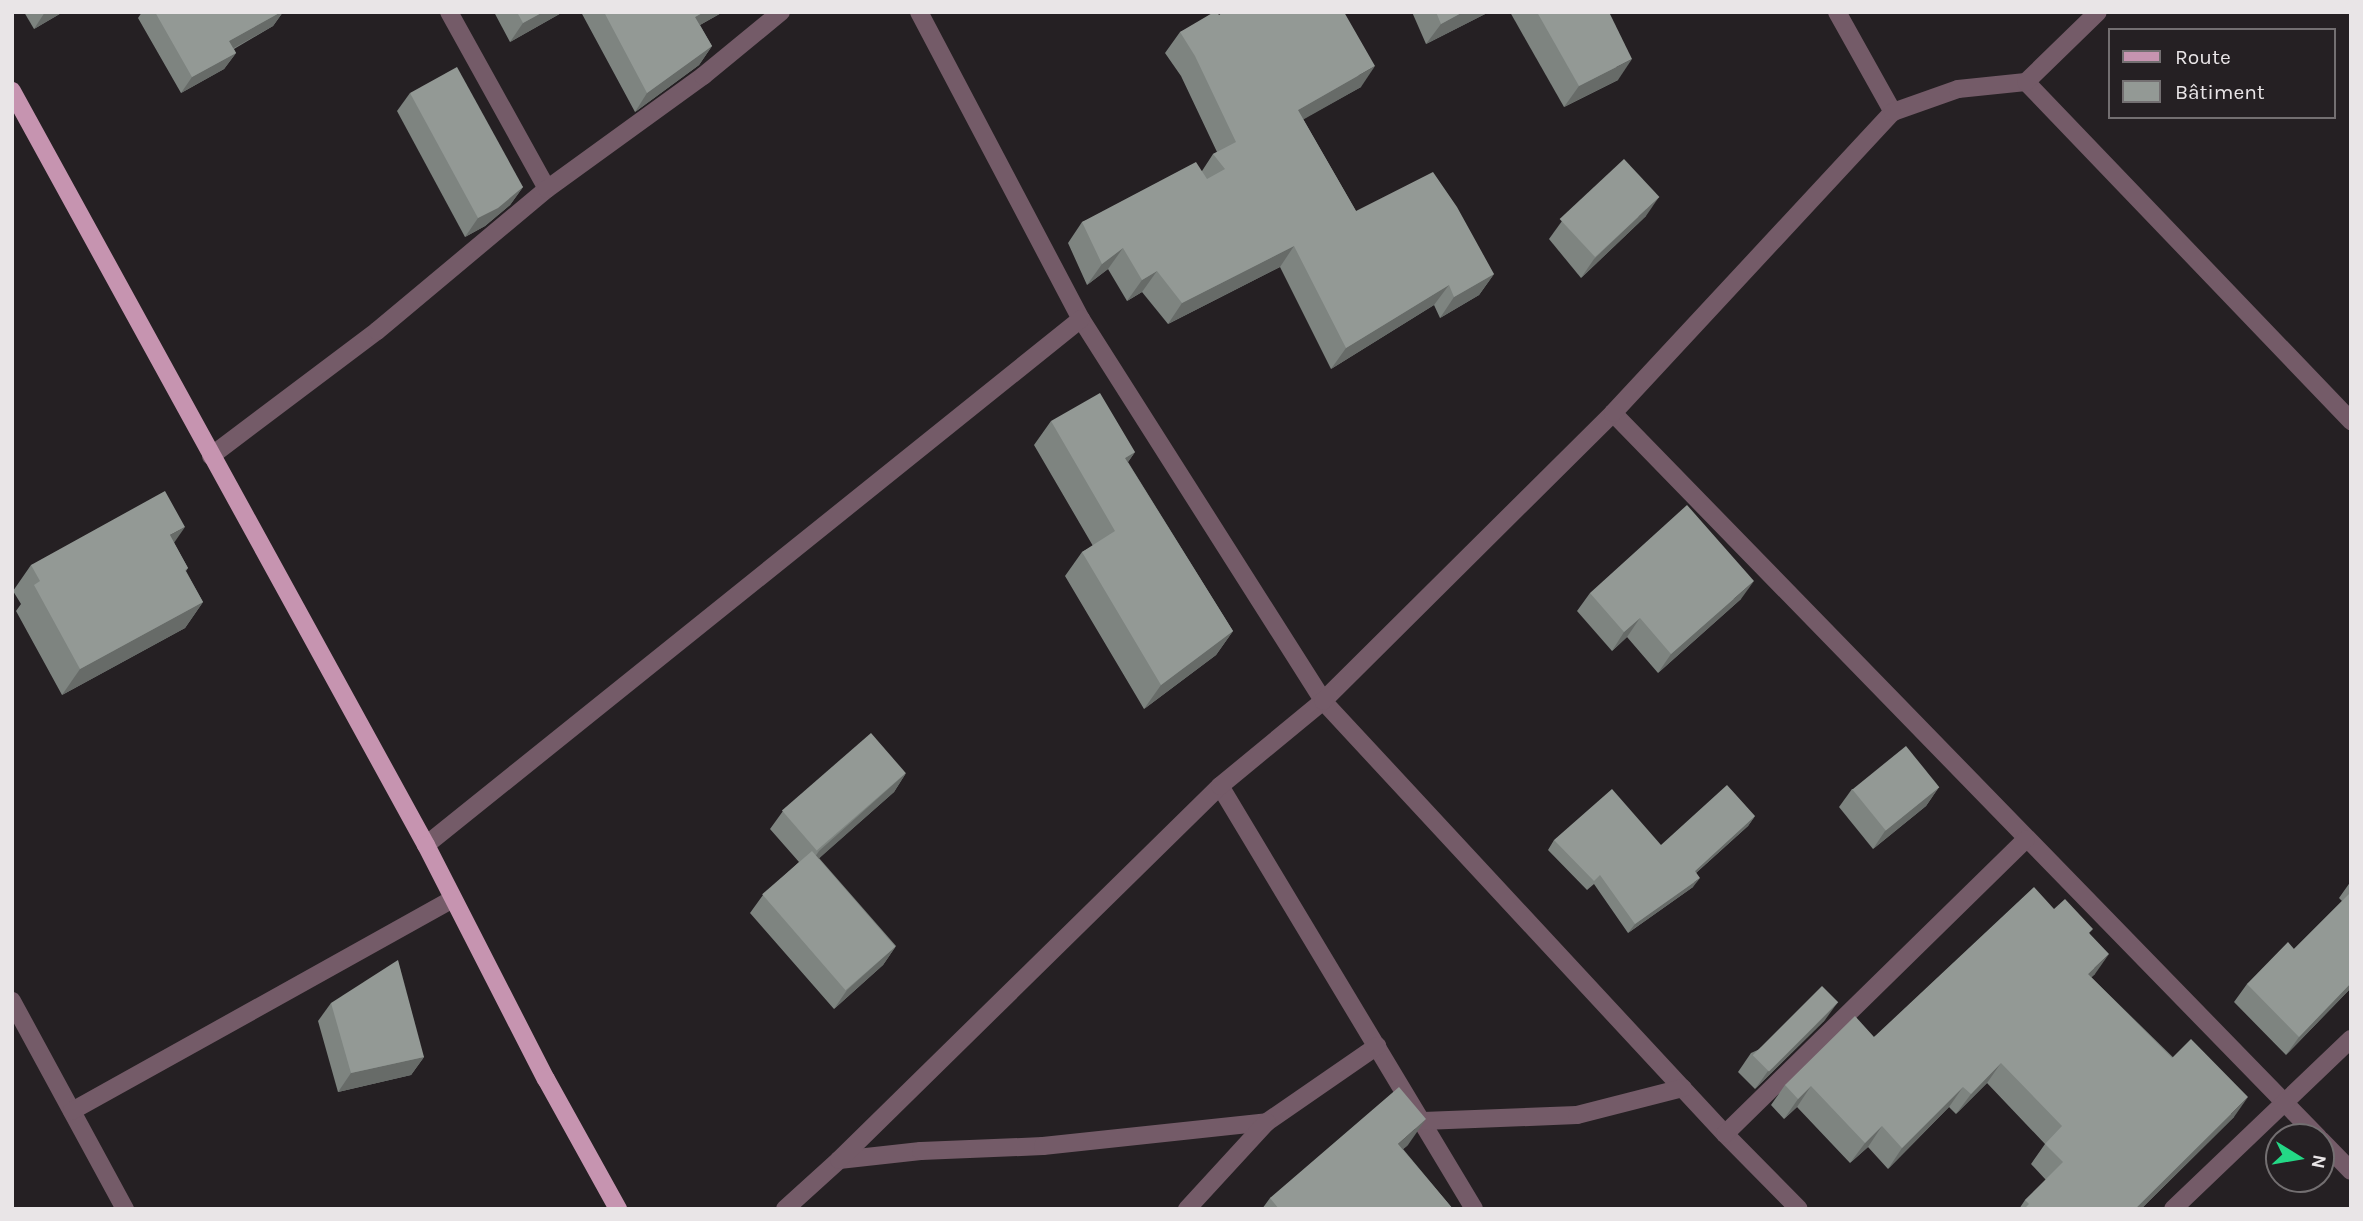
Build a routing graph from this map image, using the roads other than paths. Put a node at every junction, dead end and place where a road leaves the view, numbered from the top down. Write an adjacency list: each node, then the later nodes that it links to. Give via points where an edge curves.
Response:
1 (449, 12): 9 (street)
2 (781, 12): 9 (street)
3 (919, 12): 10 (street)
4 (1837, 12): 8 (street)
5 (2098, 12): 6 (street)
6 (2026, 82): 8 (street, via 1958,89); 12 (street)
7 (12, 91): 13 (main road)
8 (1893, 112): 11 (street)
9 (547, 189): 13 (street, via 377,331)
10 (1081, 319): 14 (street); 17 (street)
11 (1612, 413): 14 (street); 16 (street)
12 (2351, 421)
13 (211, 456): 17 (main road)
14 (1323, 701): 15 (street); 22 (street)
15 (1220, 786): 21 (street); 30 (street)
16 (2026, 839): 23 (street); 28 (street)
17 (426, 845): 18 (main road)
18 (453, 900): 24 (street); 34 (main road)
19 (12, 1001): 24 (street)
20 (2351, 1039): 23 (street)
21 (1377, 1046): 25 (street); 26 (street)
22 (1683, 1088): 25 (street, via 1577,1115); 28 (street)
23 (2285, 1102): 27 (street); 38 (street)
24 (72, 1111): 33 (street)
25 (1423, 1121): 37 (street)
26 (1267, 1122): 30 (street, via 1043,1146); 36 (street)
27 (2305, 1123)
28 (1725, 1135): 32 (street)
29 (2335, 1154): 31 (street)
30 (839, 1160): 35 (street)
31 (2351, 1171)
32 (1795, 1208)
33 (125, 1209)
34 (618, 1209)
35 (785, 1209)
36 (1186, 1209)
37 (1474, 1209)
38 (2173, 1209)

